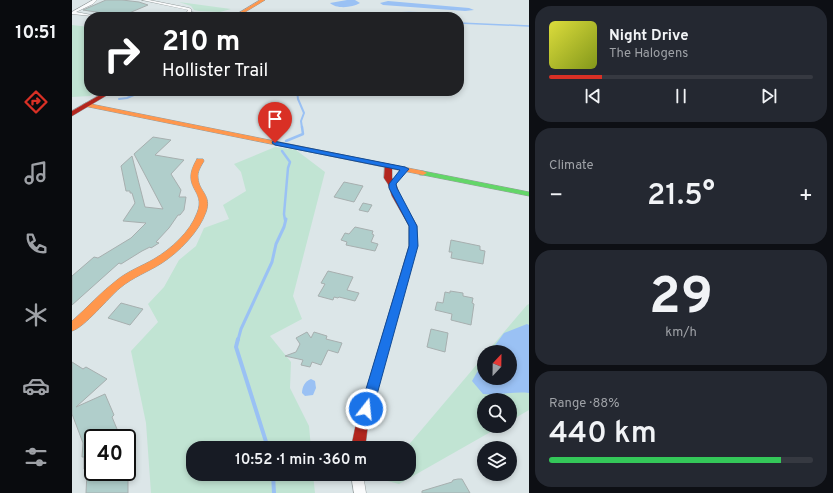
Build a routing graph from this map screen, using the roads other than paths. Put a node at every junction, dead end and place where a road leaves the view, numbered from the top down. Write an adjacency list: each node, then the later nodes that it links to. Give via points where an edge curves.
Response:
1 (95, 0): 6 (street, via 72,14)
2 (144, 0): 4 (street, via 186,7)
3 (263, 0): 5 (street)
4 (190, 12)
5 (243, 12)
6 (84, 15)
7 (101, 96): 9 (street)
8 (72, 102): 9 (street)
9 (86, 105): 10 (street); 12 (street)
10 (72, 114)
11 (200, 161): 16 (street, via 195,167 193,177 205,204 180,243 164,257 121,282)
12 (388, 166): 13 (street); 14 (street, via 388,178)
13 (405, 169): 14 (street); 15 (street)
14 (392, 184): 17 (street, via 413,226 413,246)
15 (529, 194)
16 (72, 327)
17 (359, 441)
18 (358, 481): 19 (street)
19 (360, 493)

